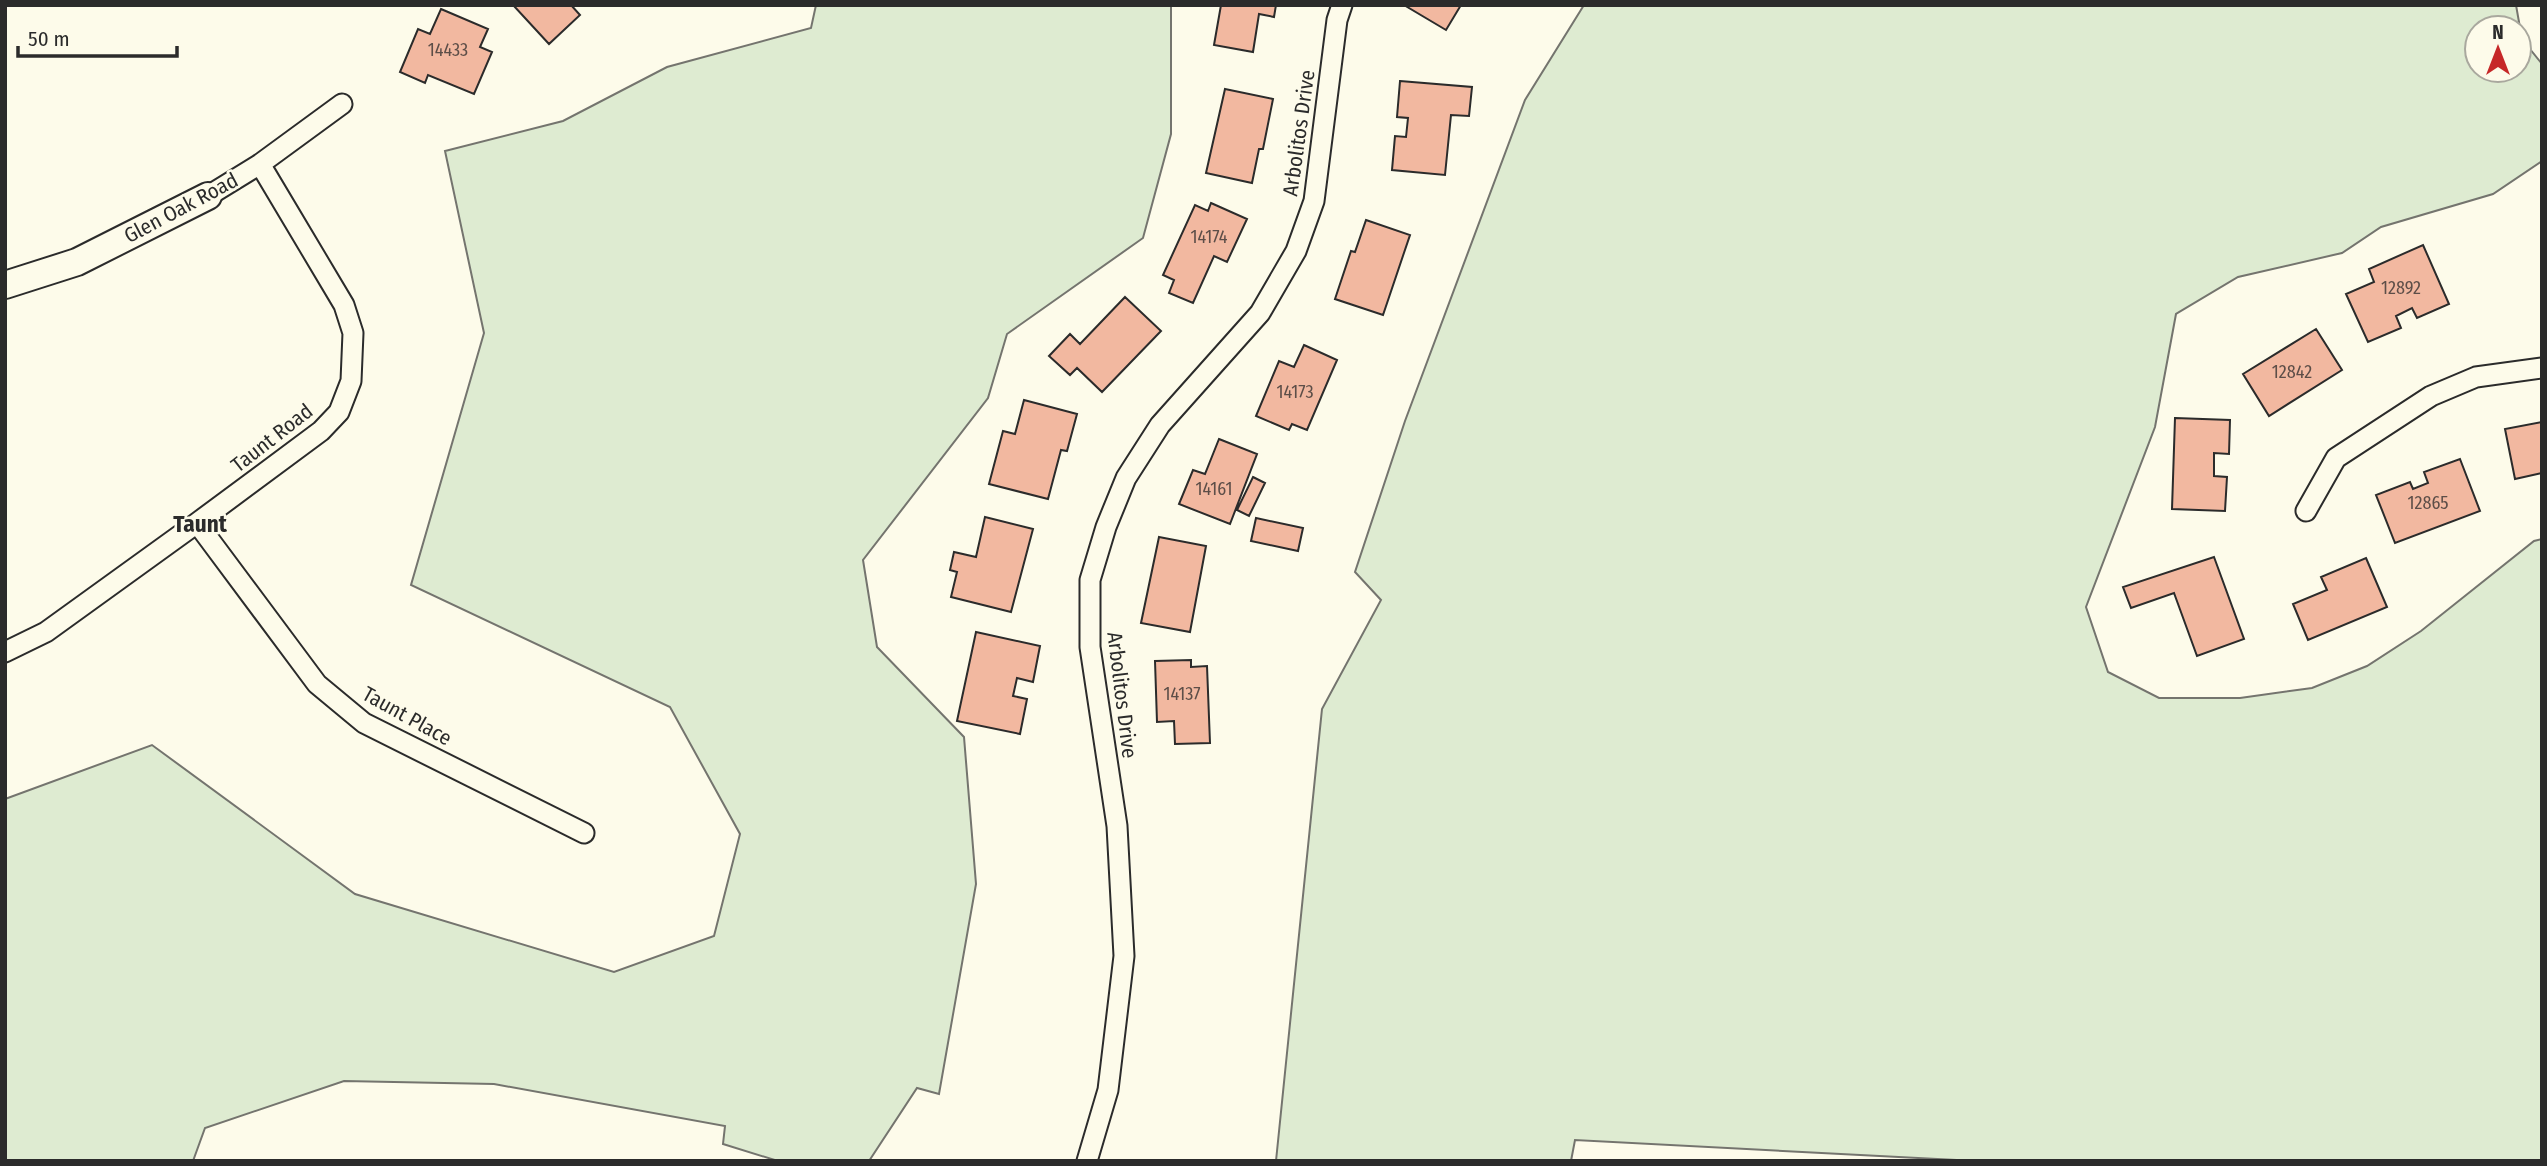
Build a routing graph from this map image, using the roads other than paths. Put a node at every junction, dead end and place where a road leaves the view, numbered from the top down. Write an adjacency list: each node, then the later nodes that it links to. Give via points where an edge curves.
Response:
1 (1342, 5): 11 (street, Arbolitos Drive, via 1336,20 1314,201 1296,251 1260,313 1160,425 1126,478 1090,580 1090,647 1117,826 1124,956 1108,1090)
2 (342, 104): 3 (street, Glen Oak Road)
3 (260, 164): 4 (street, Glen Oak Road); 8 (street, Taunt Road, via 344,305 353,333 351,381 340,412 321,431)
4 (208, 197): 5 (street, Glen Oak Road, via 77,262)
5 (5, 285)
6 (2542, 368): 7 (street, via 2476,377 2431,396 2336,458)
7 (2306, 511)
8 (197, 523): 9 (street, Taunt Road, via 46,632); 10 (street, Taunt Place, via 317,684 364,723)
9 (5, 652)
10 (584, 833)
11 (1087, 1161)

